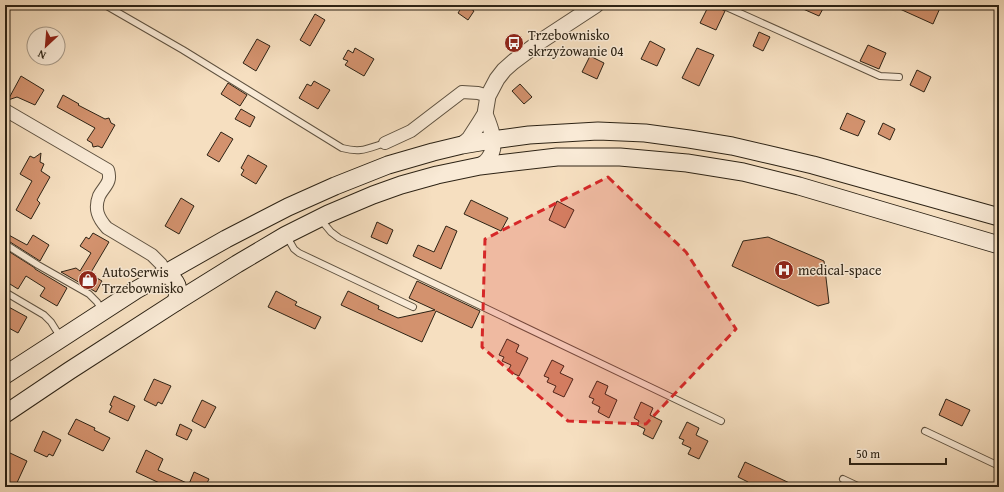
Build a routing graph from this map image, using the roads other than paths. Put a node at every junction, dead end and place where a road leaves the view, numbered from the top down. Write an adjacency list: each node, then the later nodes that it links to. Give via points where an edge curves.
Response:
1 (105, 5): 9 (lane, via 342,148 361,151)
2 (596, 5): 5 (street, via 513,62 497,79)
3 (722, 5): 4 (lane, via 880,76)
4 (899, 77)
5 (488, 96): 7 (street); 9 (street, via 462,92 411,131)
6 (5, 110): 17 (street, via 108,170 108,183 99,196 97,208 101,222 152,255)
7 (485, 114): 8 (street); 10 (street, via 469,139)
8 (492, 140): 10 (main road); 11 (street, via 492,154); 12 (main road, via 598,131 645,133 696,140 798,162)
9 (385, 143)
10 (462, 145): 17 (main road, via 388,165 335,186 288,207)
11 (480, 166): 13 (main road, via 401,185); 16 (main road, via 557,157 620,157 687,163 743,172)
12 (999, 217)
13 (320, 218): 14 (main road); 25 (lane, via 339,238)
14 (286, 235): 19 (main road); 20 (lane, via 299,253)
15 (5, 244): 21 (lane, via 89,294)
16 (999, 245)
17 (166, 273): 19 (main road, via 177,285); 21 (main road)
18 (5, 292): 22 (lane, via 44,315)
19 (176, 302): 24 (main road)
20 (413, 307)
21 (102, 311): 22 (main road)
22 (61, 338): 23 (main road)
23 (5, 375)
24 (7, 412)
25 (721, 421)
26 (925, 431): 27 (lane)
27 (999, 466)
28 (844, 479): 29 (lane)
29 (860, 487)

